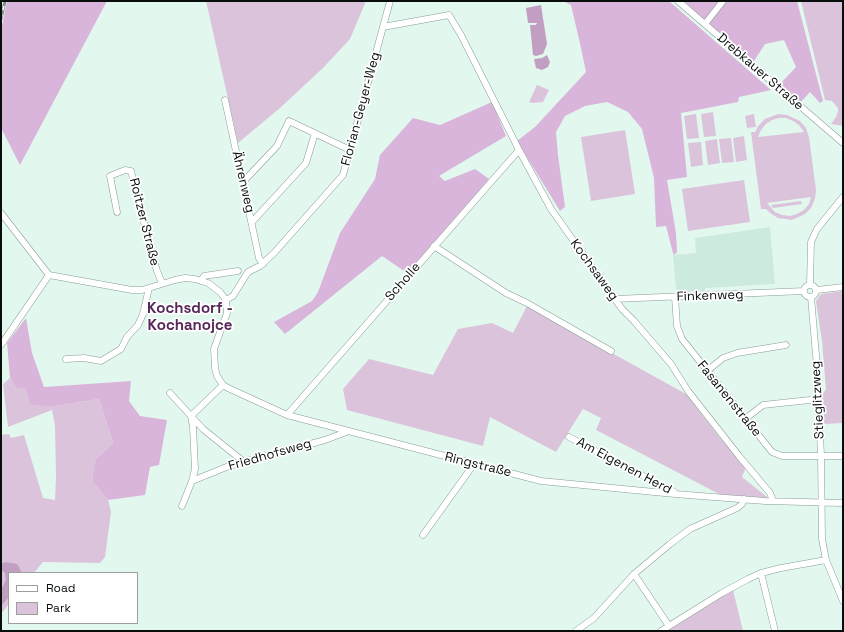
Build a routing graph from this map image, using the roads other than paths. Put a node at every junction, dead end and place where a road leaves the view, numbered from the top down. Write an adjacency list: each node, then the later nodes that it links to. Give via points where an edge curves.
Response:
1 (390, 1): 5 (street, Florian-Geyer-Weg)
2 (678, 1): 4 (street, Drebkauer Straße)
3 (723, 1): 4 (street)
4 (705, 24): 8 (street, Drebkauer Straße)
5 (383, 27): 9 (street, Florian-Geyer-Weg); 10 (street, Kochsaweg, via 449,15)
6 (225, 100): 11 (street, Ährenweg)
7 (315, 133): 9 (street); 11 (street, via 289,121 277,146); 16 (street, via 306,163)
8 (843, 143)
9 (350, 150): 18 (street, Florian-Geyer-Weg, via 343,175)
10 (519, 150): 17 (street, Scholle); 30 (street, Kochsaweg, via 551,209)
11 (243, 182): 16 (street, Ährenweg)
12 (841, 200): 13 (street); 23 (street, via 817,229 811,242)
13 (843, 209)
14 (117, 212): 22 (street, Roitzer Straße, via 110,176 125,170 132,171 151,250)
15 (1, 213): 20 (street)
16 (252, 222): 18 (street, Ährenweg)
17 (434, 246): 34 (street, via 506,293 527,302); 40 (street, Scholle)
18 (263, 264): 31 (street, Florian-Geyer-Weg, via 248,272 233,296)
19 (238, 271): 21 (street, Roitzer Straße, via 204,276)
20 (50, 275): 25 (street, Roitzer Straße, via 132,290); 32 (street)
21 (201, 280): 22 (street, Roitzer Straße, via 185,278); 31 (street, Roitzer Straße, via 220,292)
22 (162, 283): 25 (street, Roitzer Straße)
23 (810, 285): 26 (street); 27 (street)
24 (843, 287): 26 (street)
25 (149, 288): 35 (street, via 144,314 121,348 101,360)
26 (817, 290): 29 (street)
27 (804, 291): 28 (street, Finkenweg); 29 (street)
28 (675, 297): 30 (street, Finkenweg); 36 (street, Fasanenstraße, via 679,334)
29 (811, 297): 39 (street, Stieglitzweg)
30 (615, 299): 52 (street, Kochsaweg, via 671,364 688,391 770,493)
31 (226, 300): 37 (street, via 227,313 214,349 215,368)
32 (1, 345)
33 (786, 345): 36 (street, via 737,353 723,358)
34 (611, 351)
35 (66, 359)
36 (707, 371): 42 (street, Fasanenstraße)
37 (223, 385): 40 (street, Ringstraße); 41 (street)
38 (170, 393): 41 (street)
39 (819, 399): 42 (street, via 763,405); 45 (street, Stieglitzweg)
40 (287, 415): 43 (street, Ringstraße)
41 (191, 416): 47 (street); 49 (street, via 195,469)
42 (745, 419): 45 (street, Fasanenstraße, via 772,452 782,456)
43 (349, 431): 47 (street, Friedhofsweg); 48 (street, Ringstraße)
44 (570, 437): 50 (street, Am Eigenen Herd)
45 (821, 456): 46 (street, Fasanenstraße); 53 (street, Stieglitzweg)
46 (843, 456)
47 (244, 462): 49 (street, Friedhofsweg)
48 (474, 464): 50 (street, Ringstraße, via 541,481); 56 (street)
49 (192, 481): 55 (street)
50 (678, 494): 51 (street, Ringstraße)
51 (744, 499): 52 (street, Ringstraße); 59 (street, via 737,508 690,530)
52 (773, 501): 53 (street, Ringstraße)
53 (821, 502): 54 (street, Ringstraße); 57 (street, Stieglitzweg, via 822,539)
54 (843, 503)
55 (182, 506)
56 (423, 536)
57 (826, 560): 58 (street); 60 (street, Stieglitzweg)
58 (761, 573): 61 (street, via 722,593); 64 (street)
59 (634, 574): 61 (street); 62 (street, via 594,618)
60 (843, 601)
61 (669, 626): 63 (street)
62 (576, 631)
63 (660, 631)
64 (775, 631)

